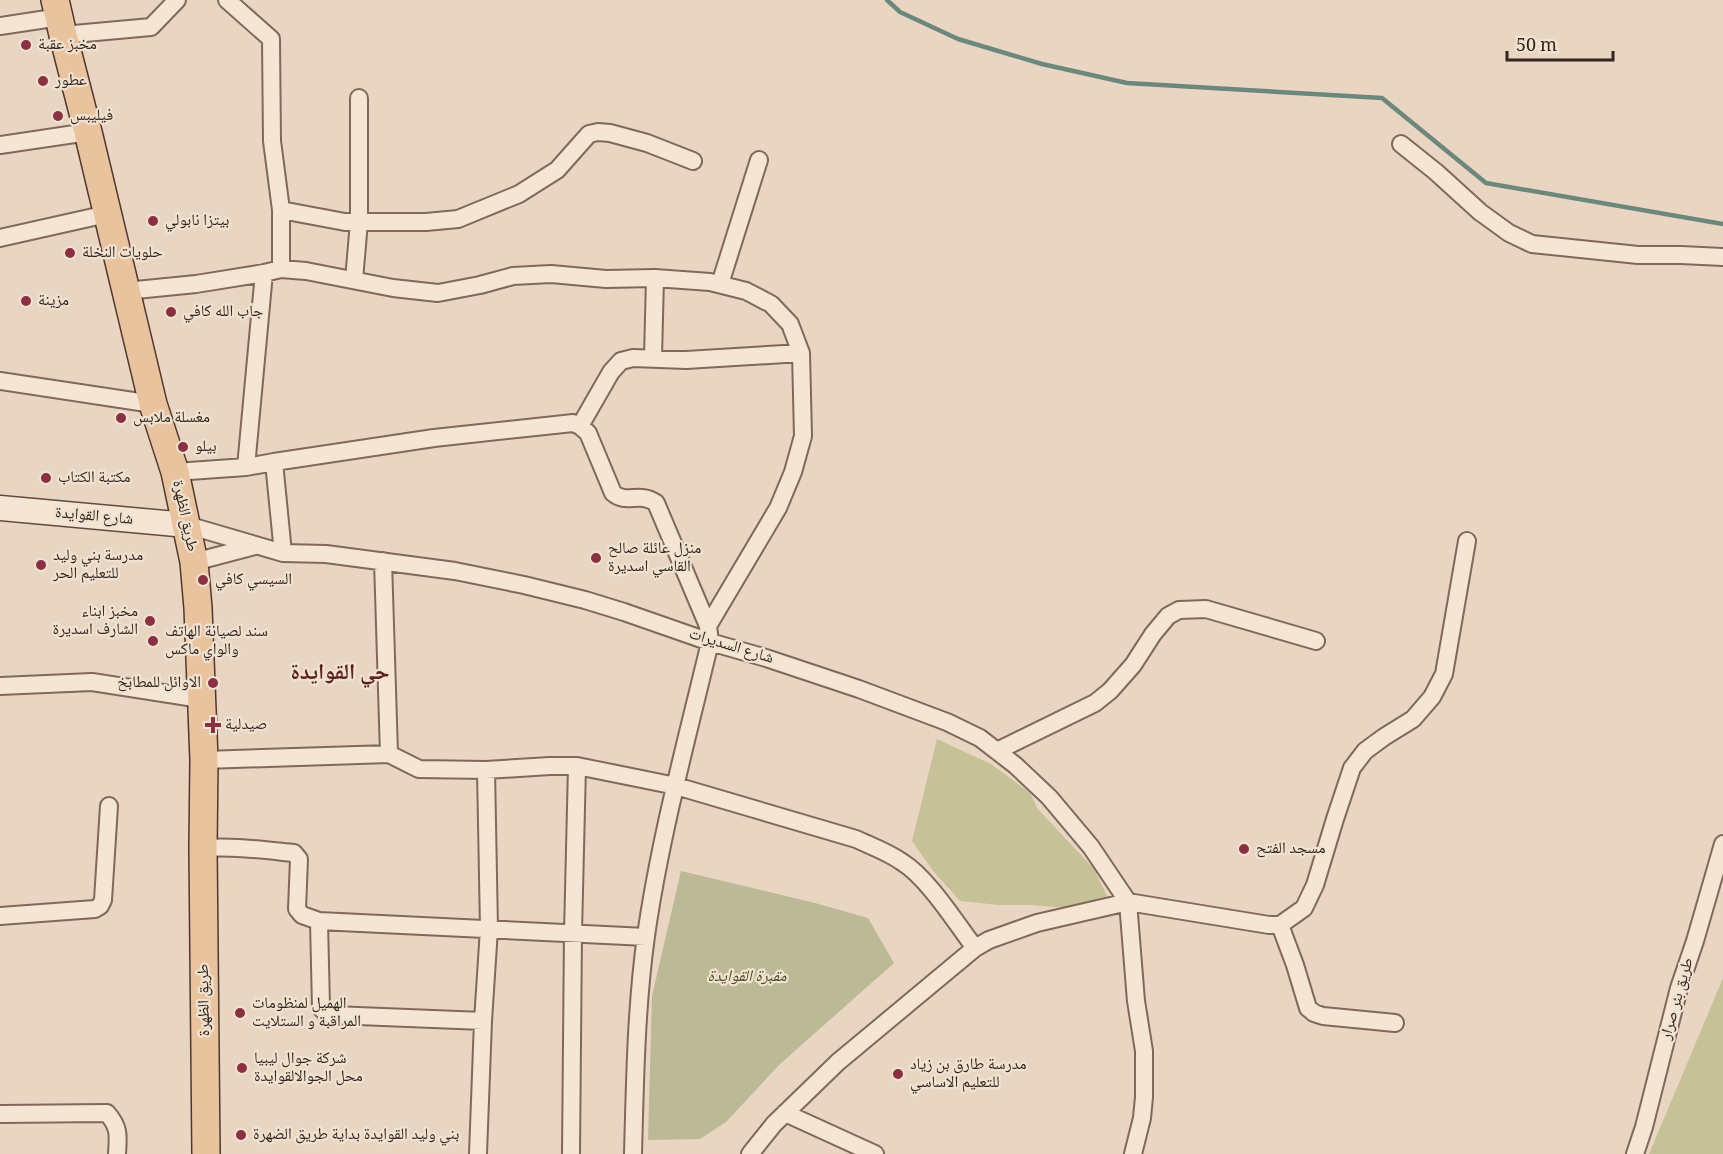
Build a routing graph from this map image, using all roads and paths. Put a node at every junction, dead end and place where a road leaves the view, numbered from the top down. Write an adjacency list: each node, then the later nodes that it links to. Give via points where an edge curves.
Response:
1 (177, 0): 3 (street, via 151,27)
2 (227, 0): 11 (street, via 271,39 272,141)
3 (59, 18): 4 (street); 6 (main road, طريق الظهرة)
4 (0, 26)
5 (359, 98): 13 (street)
6 (88, 132): 8 (street); 12 (main road, طريق الظهرة)
7 (1401, 144): 15 (street, via 1480,212 1532,244 1638,255)
8 (0, 145)
9 (759, 160): 20 (street)
10 (693, 161): 13 (street, via 647,143 598,132 589,134 557,170 519,194 458,219)
11 (281, 210): 13 (street); 16 (street)
12 (107, 214): 14 (street); 21 (main road, طريق الظهرة)
13 (359, 222): 19 (street)
14 (0, 238)
15 (1723, 257)
16 (281, 268): 17 (street); 19 (street)
17 (264, 273): 21 (street); 28 (street)
18 (655, 278): 19 (street, via 513,276 438,293); 20 (street); 23 (street)
19 (354, 280)
20 (720, 284): 22 (street, via 771,304 790,324)
21 (126, 291): 25 (main road, طريق الظهرة)
22 (801, 354): 23 (street, via 697,360); 37 (street, via 803,436 793,472 778,508)
23 (652, 358): 26 (street, via 621,361 610,372)
24 (0, 381): 25 (street)
25 (153, 404): 29 (main road, طريق الظهرة)
26 (580, 426): 27 (street, via 573,423 434,438); 37 (street, via 588,433 613,493 626,499 642,496 656,503)
27 (274, 462): 28 (street); 34 (street)
28 (246, 468): 29 (street)
29 (175, 472): 31 (main road, طريق الظهرة)
30 (0, 508): 31 (main road, شارع القوايدة)
31 (187, 525): 33 (street, شارع السديرات); 36 (main road, طريق الظهرة)
32 (1467, 541): 53 (street, via 1444,674 1432,697 1413,719 1365,751 1352,768 1315,885 1304,908)
33 (256, 546): 34 (street, شارع السديرات); 36 (street, شارع السديرات)
34 (283, 553): 35 (street, شارع السديرات)
35 (383, 561): 37 (street, شارع السديرات, via 552,592); 42 (street)
36 (194, 562): 40 (main road, طريق الظهرة)
37 (709, 634): 41 (street, شارع السديرات, via 947,722); 46 (street)
38 (1316, 641): 41 (street, via 1206,609 1179,610 1168,616 1133,665 1095,703)
39 (0, 686): 40 (street, via 93,682)
40 (201, 699): 43 (main road, طريق الظهرة)
41 (997, 751): 50 (street, شارع السديرات, via 1049,797 1091,847)
42 (389, 754): 43 (street); 45 (street, via 419,769)
43 (204, 760): 49 (main road, طريق الظهرة)
44 (578, 766): 45 (street); 46 (street); 55 (street)
45 (486, 770): 54 (street)
46 (676, 786): 56 (street); 57 (street, via 856,839 904,862 922,879)
47 (109, 806): 51 (street, via 100,906)
48 (1723, 844): 70 (street, طريق بئر صرار, via 1679,988)
49 (203, 848): 52 (street, via 294,853 299,859 297,909); 63 (main road, طريق الظهرة)
50 (1128, 902): 53 (street); 57 (street, via 1037,924); 69 (street, via 1144,1051 1142,1118)
51 (0, 915)
52 (319, 921): 54 (street); 58 (street, via 321,1008 325,1012)
53 (1280, 926): 59 (street, via 1308,1008 1323,1016)
54 (489, 929): 55 (street); 58 (street)
55 (573, 933): 56 (street); 65 (street)
56 (646, 937): 66 (street, via 637,1035)
57 (975, 948): 60 (street, via 838,1062)
58 (483, 1021): 64 (street)
59 (1395, 1023)
60 (785, 1113): 67 (street); 68 (street)
61 (0, 1114): 62 (street, via 107,1113 116,1123)
62 (117, 1154)
63 (206, 1154)
64 (478, 1154)
65 (572, 1154)
66 (633, 1154)
67 (750, 1154)
68 (875, 1154)
69 (1132, 1154)
70 (1635, 1154)

